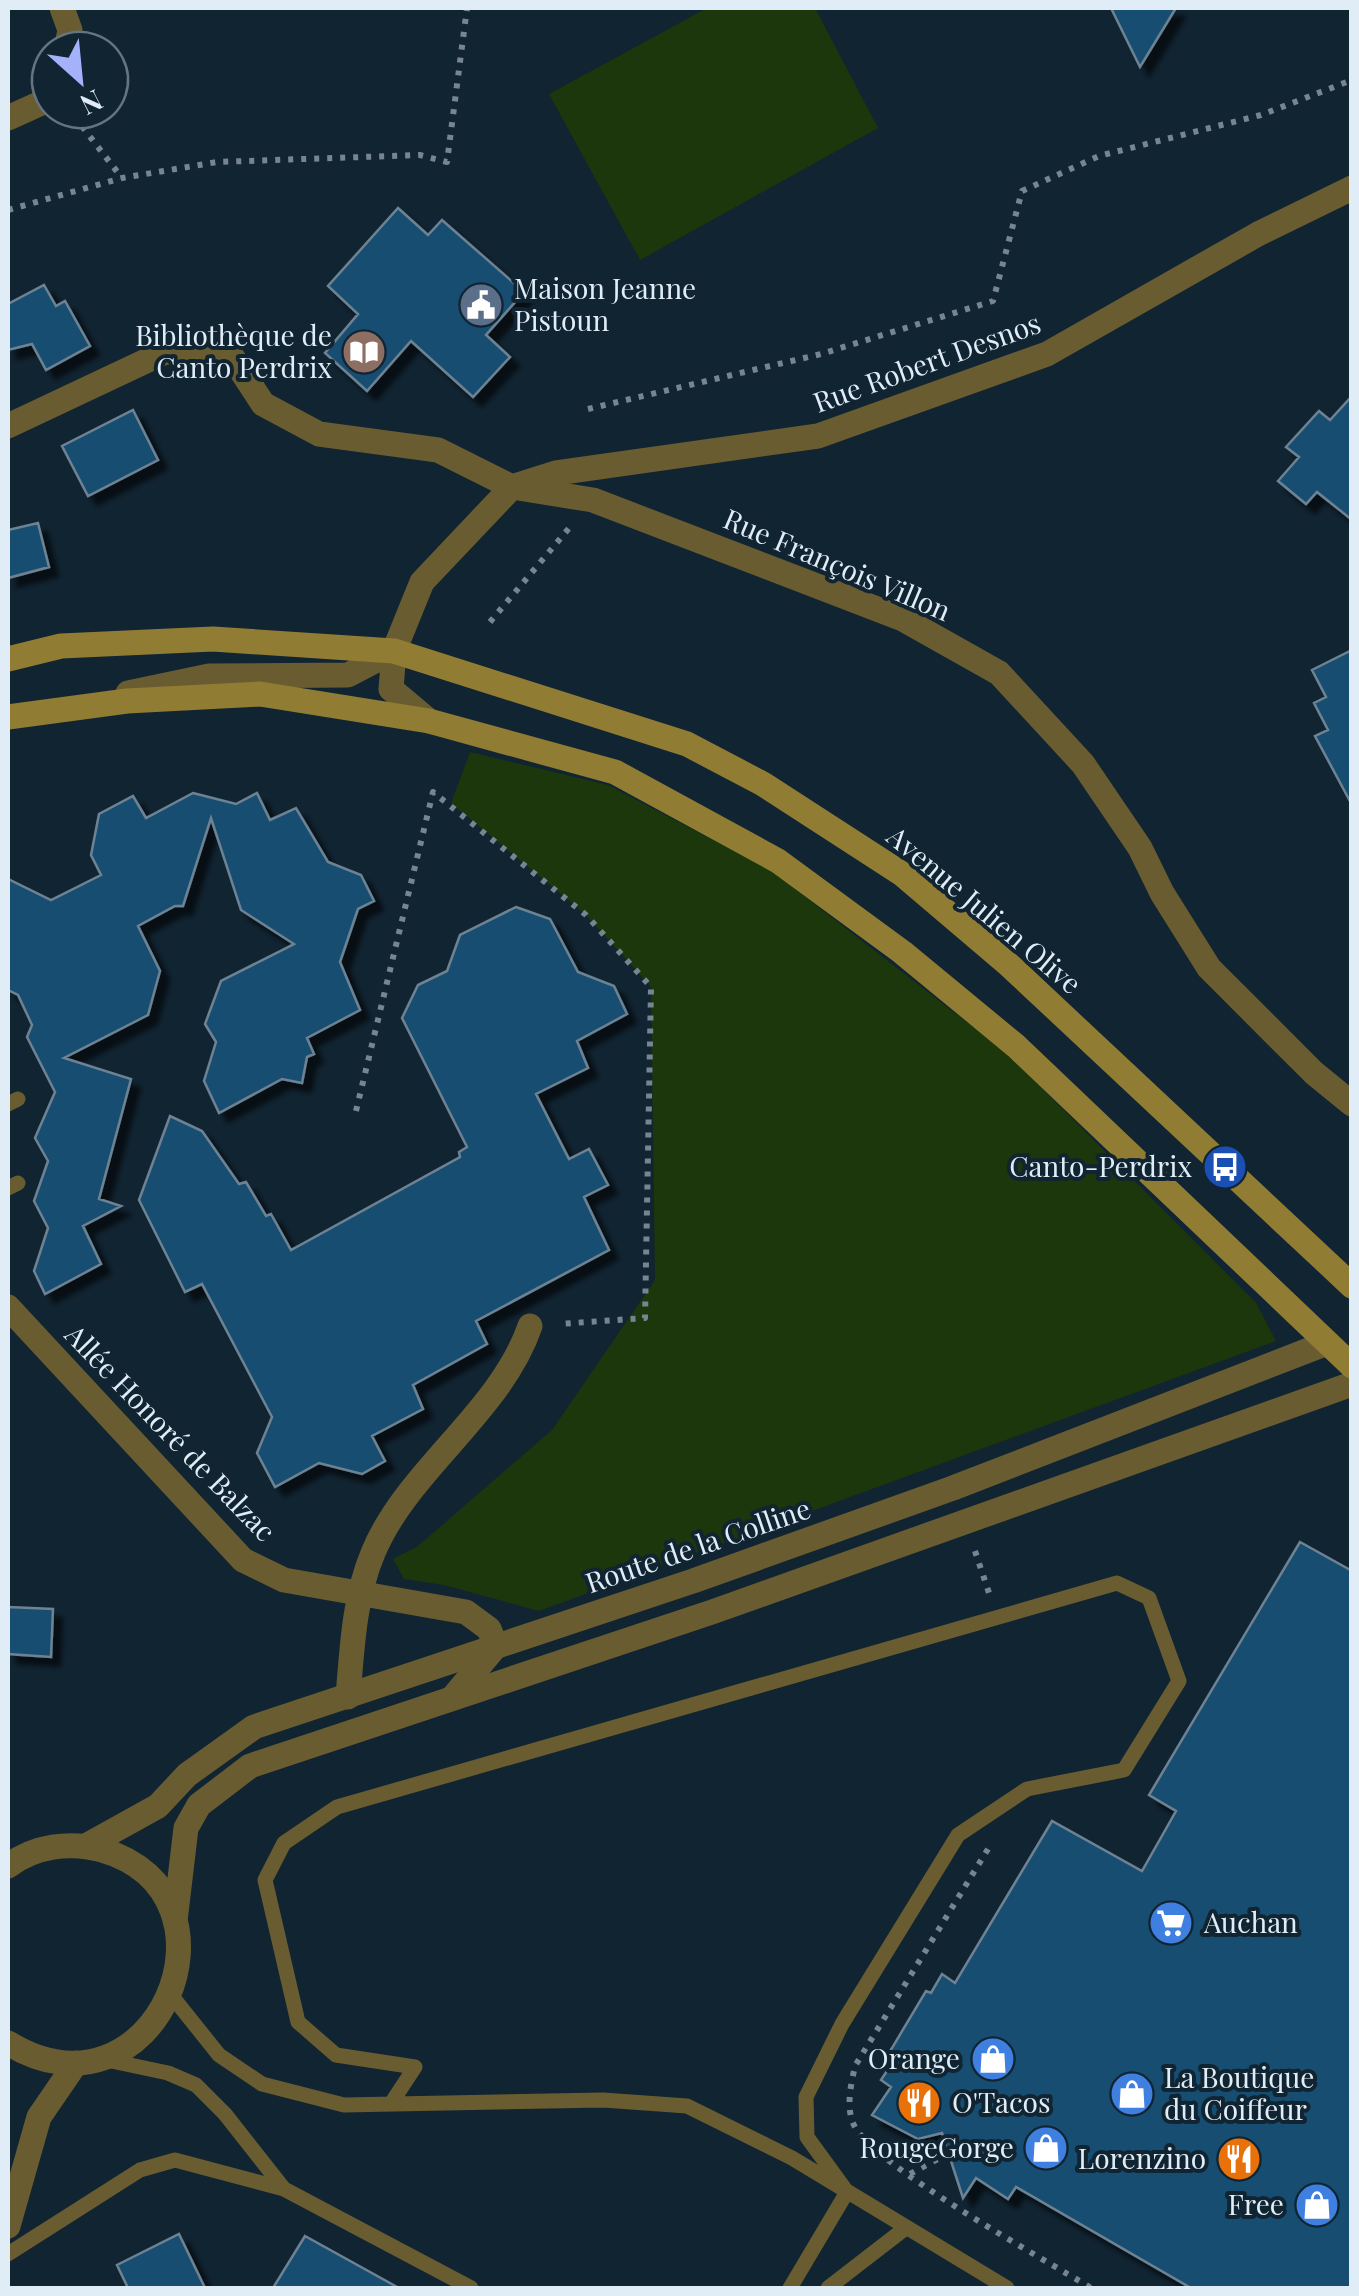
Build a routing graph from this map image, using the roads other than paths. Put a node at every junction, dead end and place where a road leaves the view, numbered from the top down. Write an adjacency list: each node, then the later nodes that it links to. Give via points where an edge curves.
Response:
1 (1352, 188): 3 (street, Rue Robert Desnos, via 1047,354 818,436 587,468)
2 (8, 426): 3 (street, Rue François Villon, via 165,352 231,355 263,404 319,434 438,450)
3 (512, 487): 4 (street, via 422,582); 9 (street, Rue François Villon, via 593,500 903,619 999,673 1083,764 1209,968)
4 (394, 651): 5 (main road, Avenue Julien Olive, via 213,638 61,646); 6 (street, via 348,675 209,676); 8 (street, via 392,689); 10 (main road, Avenue Julien Olive, via 687,744 829,824 902,874 1009,964)
5 (8, 660)
6 (40, 712): 7 (main road); 8 (main road, via 260,694)
7 (8, 717)
8 (429, 721): 13 (main road, via 615,772 778,861 1016,1046)
9 (1352, 1104)
10 (1352, 1286)
11 (8, 1307): 16 (street, Allée Honoré de Balzac, via 243,1560 284,1580)
12 (530, 1326): 16 (street, via 520,1356 424,1475 374,1550)
13 (1339, 1342): 14 (main road); 17 (street, Route de la Colline, via 986,1476)
14 (1352, 1366)
15 (1352, 1384): 18 (street)
16 (359, 1595): 17 (street, Allée Honoré de Balzac, via 466,1612 489,1629); 19 (street)
17 (496, 1646): 18 (street); 19 (street, Route de la Colline)
18 (454, 1696): 22 (street, via 250,1766 199,1805 186,1828)
19 (348, 1697): 20 (street, Route de la Colline, via 254,1727 186,1774 158,1806)
20 (86, 1846): 21 (street, via 50,1846); 22 (street, via 142,1871)
21 (8, 1866)
22 (174, 1921): 23 (street, via 178,1971)
23 (172, 1995): 25 (street, via 131,2045); 26 (lane, via 219,2055 262,2084 344,2104)
24 (8, 2043): 25 (street, via 42,2059)
25 (89, 2061): 27 (lane, via 168,2073 196,2086); 29 (street, via 39,2117)
26 (392, 2102): 28 (lane, via 687,2106); 28 (lane, via 416,2067 336,2055 298,2022 265,1880 284,1842 337,1807 997,1616 1117,1583 1149,1598 1179,1682 1124,1770 1027,1789 958,1835 850,2009 806,2097 807,2137)
27 (284, 2189): 31 (lane, via 175,2160 140,2170); 32 (lane)
28 (847, 2192): 30 (lane); 33 (lane)
29 (8, 2226)
30 (903, 2230): 34 (lane); 35 (lane)
31 (8, 2254)
32 (471, 2288)
33 (790, 2288)
34 (828, 2288)
35 (1007, 2288)

